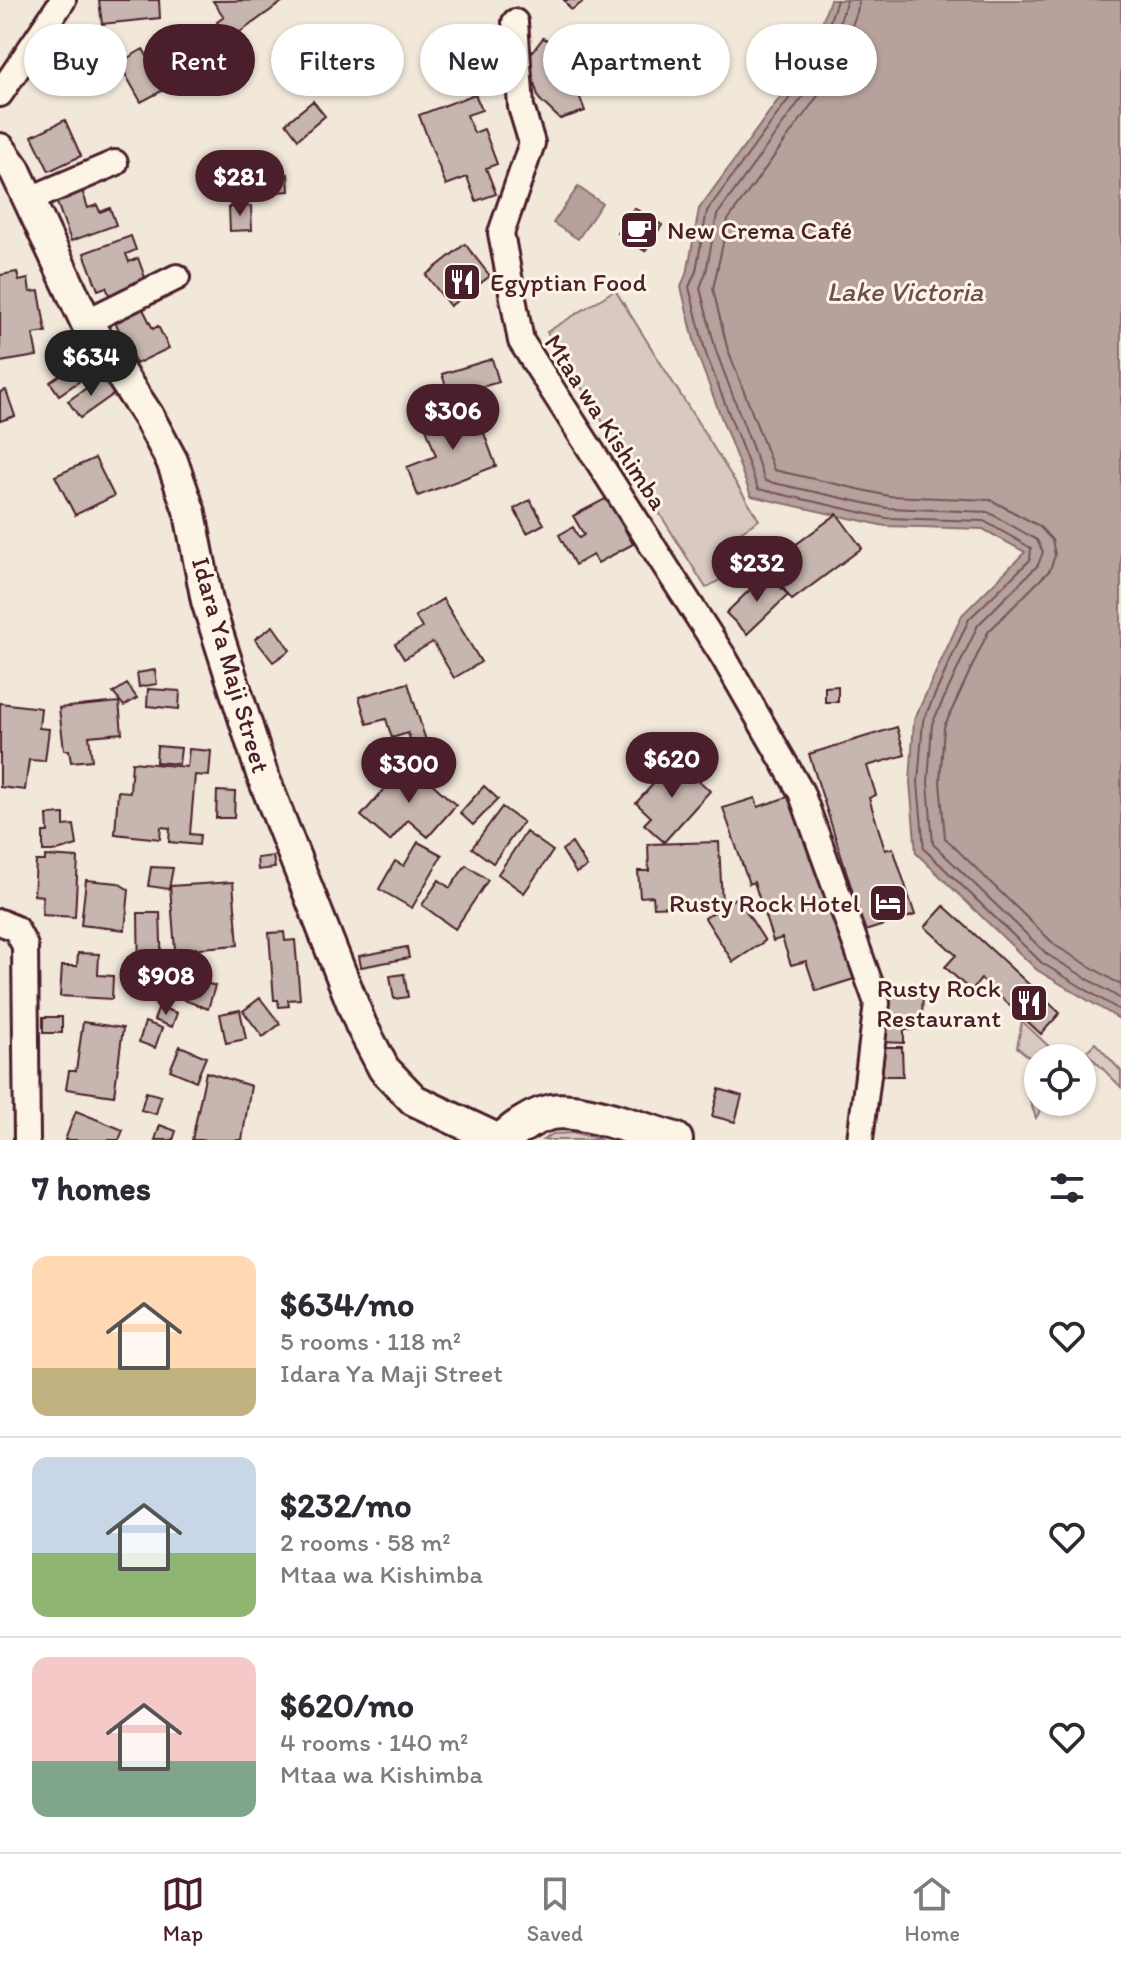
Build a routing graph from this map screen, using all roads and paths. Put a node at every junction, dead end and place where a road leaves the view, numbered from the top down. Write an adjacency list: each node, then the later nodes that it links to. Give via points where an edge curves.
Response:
1 (63, 0): 3 (street)
2 (515, 22): 13 (street, Mtaa wa Kishimba, via 521,107 532,143 501,233 521,341 723,656 801,792 877,1003)
3 (0, 94)
4 (0, 149): 6 (street, Idara Ya Maji Street)
5 (115, 163): 6 (street)
6 (28, 200): 8 (street, Idara Ya Maji Street)
7 (177, 277): 8 (street)
8 (86, 322): 11 (street, Idara Ya Maji Street, via 172,461 190,513 207,601 262,774 361,1025 384,1069 414,1100)
9 (0, 922): 10 (street, via 16,929 25,946)
10 (27, 1140)
11 (501, 1140): 12 (main road, via 535,1117 569,1111)
12 (675, 1140)
13 (860, 1140)

